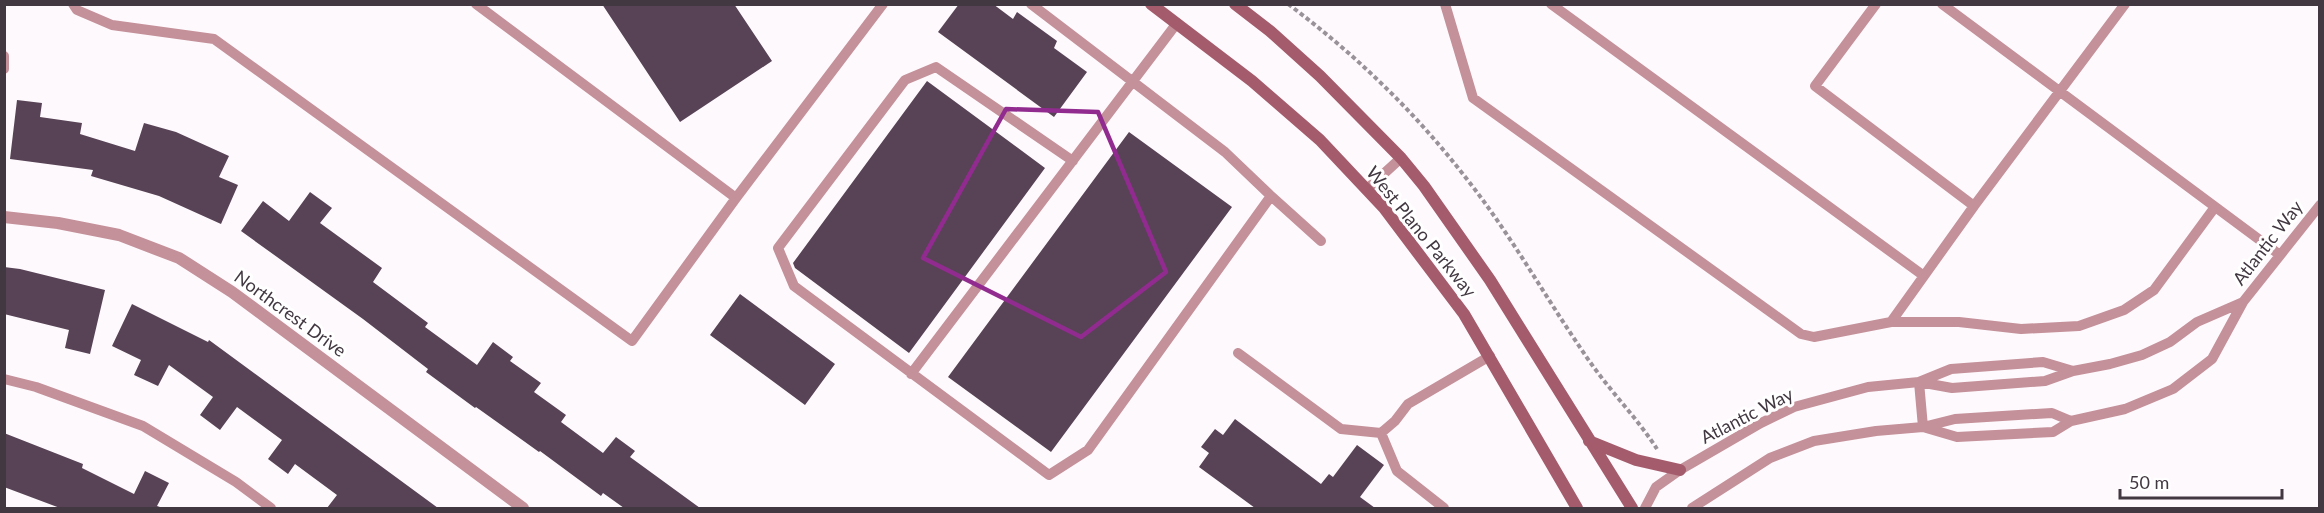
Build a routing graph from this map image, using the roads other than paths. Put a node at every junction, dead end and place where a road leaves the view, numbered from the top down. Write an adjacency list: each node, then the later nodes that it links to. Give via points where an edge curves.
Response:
1 (73, 4): 12 (lane, via 77,10)
2 (476, 4): 22 (lane)
3 (883, 4): 22 (lane)
4 (1031, 4): 16 (lane)
5 (1151, 4): 13 (main road, West Plano Parkway)
6 (1235, 4): 18 (main road, West Plano Parkway, via 1320,76)
7 (1445, 4): 31 (lane, via 1473,98 1801,334 1814,337)
8 (1551, 4): 29 (lane)
9 (1876, 4): 24 (lane, via 1815,86)
10 (1942, 4): 17 (lane)
11 (2125, 4): 17 (lane)
12 (88, 9): 22 (lane, via 112,24 214,39 632,341)
13 (1177, 23): 16 (lane); 20 (main road, West Plano Parkway, via 1320,140)
14 (4, 56): 15 (lane)
15 (4, 69)
16 (1134, 81): 19 (lane); 21 (lane, via 1225,152)
17 (2060, 92): 24 (lane); 25 (lane)
18 (1401, 158): 20 (lane); 41 (main road, West Plano Parkway, via 1464,240)
19 (1073, 161): 35 (lane); 35 (lane, via 936,67 905,80 778,248 794,286)
20 (1367, 189): 33 (main road, West Plano Parkway, via 1464,314)
21 (1271, 196): 27 (lane); 35 (lane, via 1088,450 1049,476)
22 (736, 198)
23 (2319, 205): 28 (lane, Atlantic Way)
24 (1974, 206): 29 (lane)
25 (2215, 207): 28 (lane); 31 (lane, via 2154,290 2124,310 2079,326 2020,329 1959,322)
26 (4, 217): 44 (street, Northcrest Drive, via 119,235 179,258 232,292)
27 (1321, 241)
28 (2280, 255): 30 (lane, Atlantic Way)
29 (1924, 276): 31 (lane)
30 (2243, 302): 34 (lane, Atlantic Way, via 2197,322 2170,342 2142,354); 38 (lane, Atlantic Way, via 2212,359 2173,389 2125,409)
31 (1891, 322)
32 (1238, 353): 40 (lane, via 1341,429)
33 (1490, 356): 40 (lane, via 1408,404); 46 (main road, West Plano Parkway)
34 (2073, 371): 37 (lane, Atlantic Way, via 2045,381 1952,388); 37 (lane, Atlantic Way, via 2043,362 1951,369)
35 (911, 374)
36 (4, 379): 43 (lane, via 143,426 236,482)
37 (1919, 382): 39 (lane); 42 (lane, Atlantic Way, via 1868,387 1794,407)
38 (2071, 421): 39 (lane, Atlantic Way, via 2052,413 1955,419); 39 (lane, Atlantic Way, via 2053,432 1957,437)
39 (1923, 427): 49 (lane, Atlantic Way, via 1814,441 1770,458)
40 (1381, 433): 45 (lane, via 1396,471)
41 (1590, 441): 42 (main road, via 1636,460); 47 (main road, West Plano Parkway)
42 (1680, 470): 48 (lane, Atlantic Way, via 1656,487)
43 (271, 508)
44 (523, 508)
45 (1444, 508)
46 (1577, 508)
47 (1632, 508)
48 (1645, 508)
49 (1692, 508)

